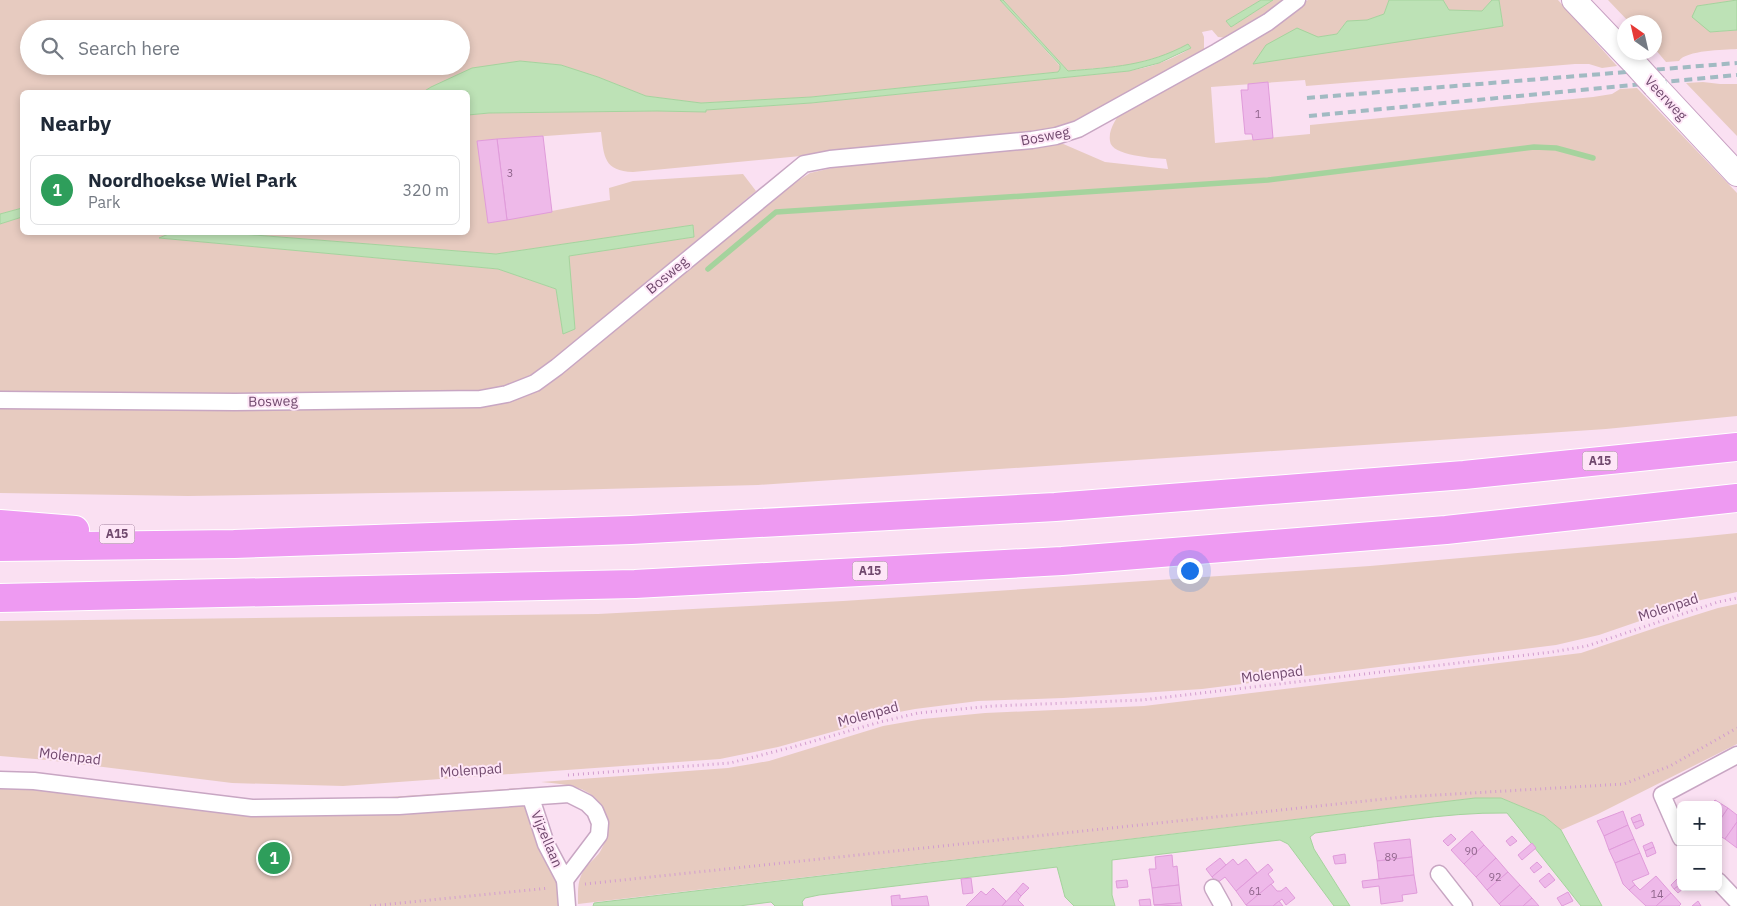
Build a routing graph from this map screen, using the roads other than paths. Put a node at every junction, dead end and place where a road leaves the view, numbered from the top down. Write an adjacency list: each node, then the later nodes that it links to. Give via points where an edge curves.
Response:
1 (1297, 0): 4 (street, Bosweg, via 1268,22 1078,129 1032,140 804,164 557,367 535,383 507,394 480,399 244,402)
2 (1574, 0): 3 (street, Veerweg, bridge)
3 (1737, 174)
4 (0, 400)
5 (1737, 447): 8 (highway, A15, via 1464,475 1055,507 632,530)
6 (1737, 498): 10 (highway, A15, via 1446,530 1052,561 635,584)
7 (0, 524): 8 (highway, A15)
8 (234, 544): 9 (highway, A15)
9 (0, 547)
10 (0, 598)
11 (1737, 755): 14 (street, via 1662,795)
12 (0, 780): 13 (street, via 34,781 252,808 399,806)
13 (531, 798): 16 (street, Vijzellaan, via 546,844); 16 (street, Vijzellaan, via 569,794 587,803 600,822 599,835)
14 (1677, 829)
15 (1439, 874): 22 (street)
16 (565, 883): 20 (street, Vijzellaan)
17 (1722, 885): 19 (street)
18 (1213, 888): 21 (street)
19 (1737, 901)
20 (566, 906)
21 (1223, 906)
22 (1464, 906)

